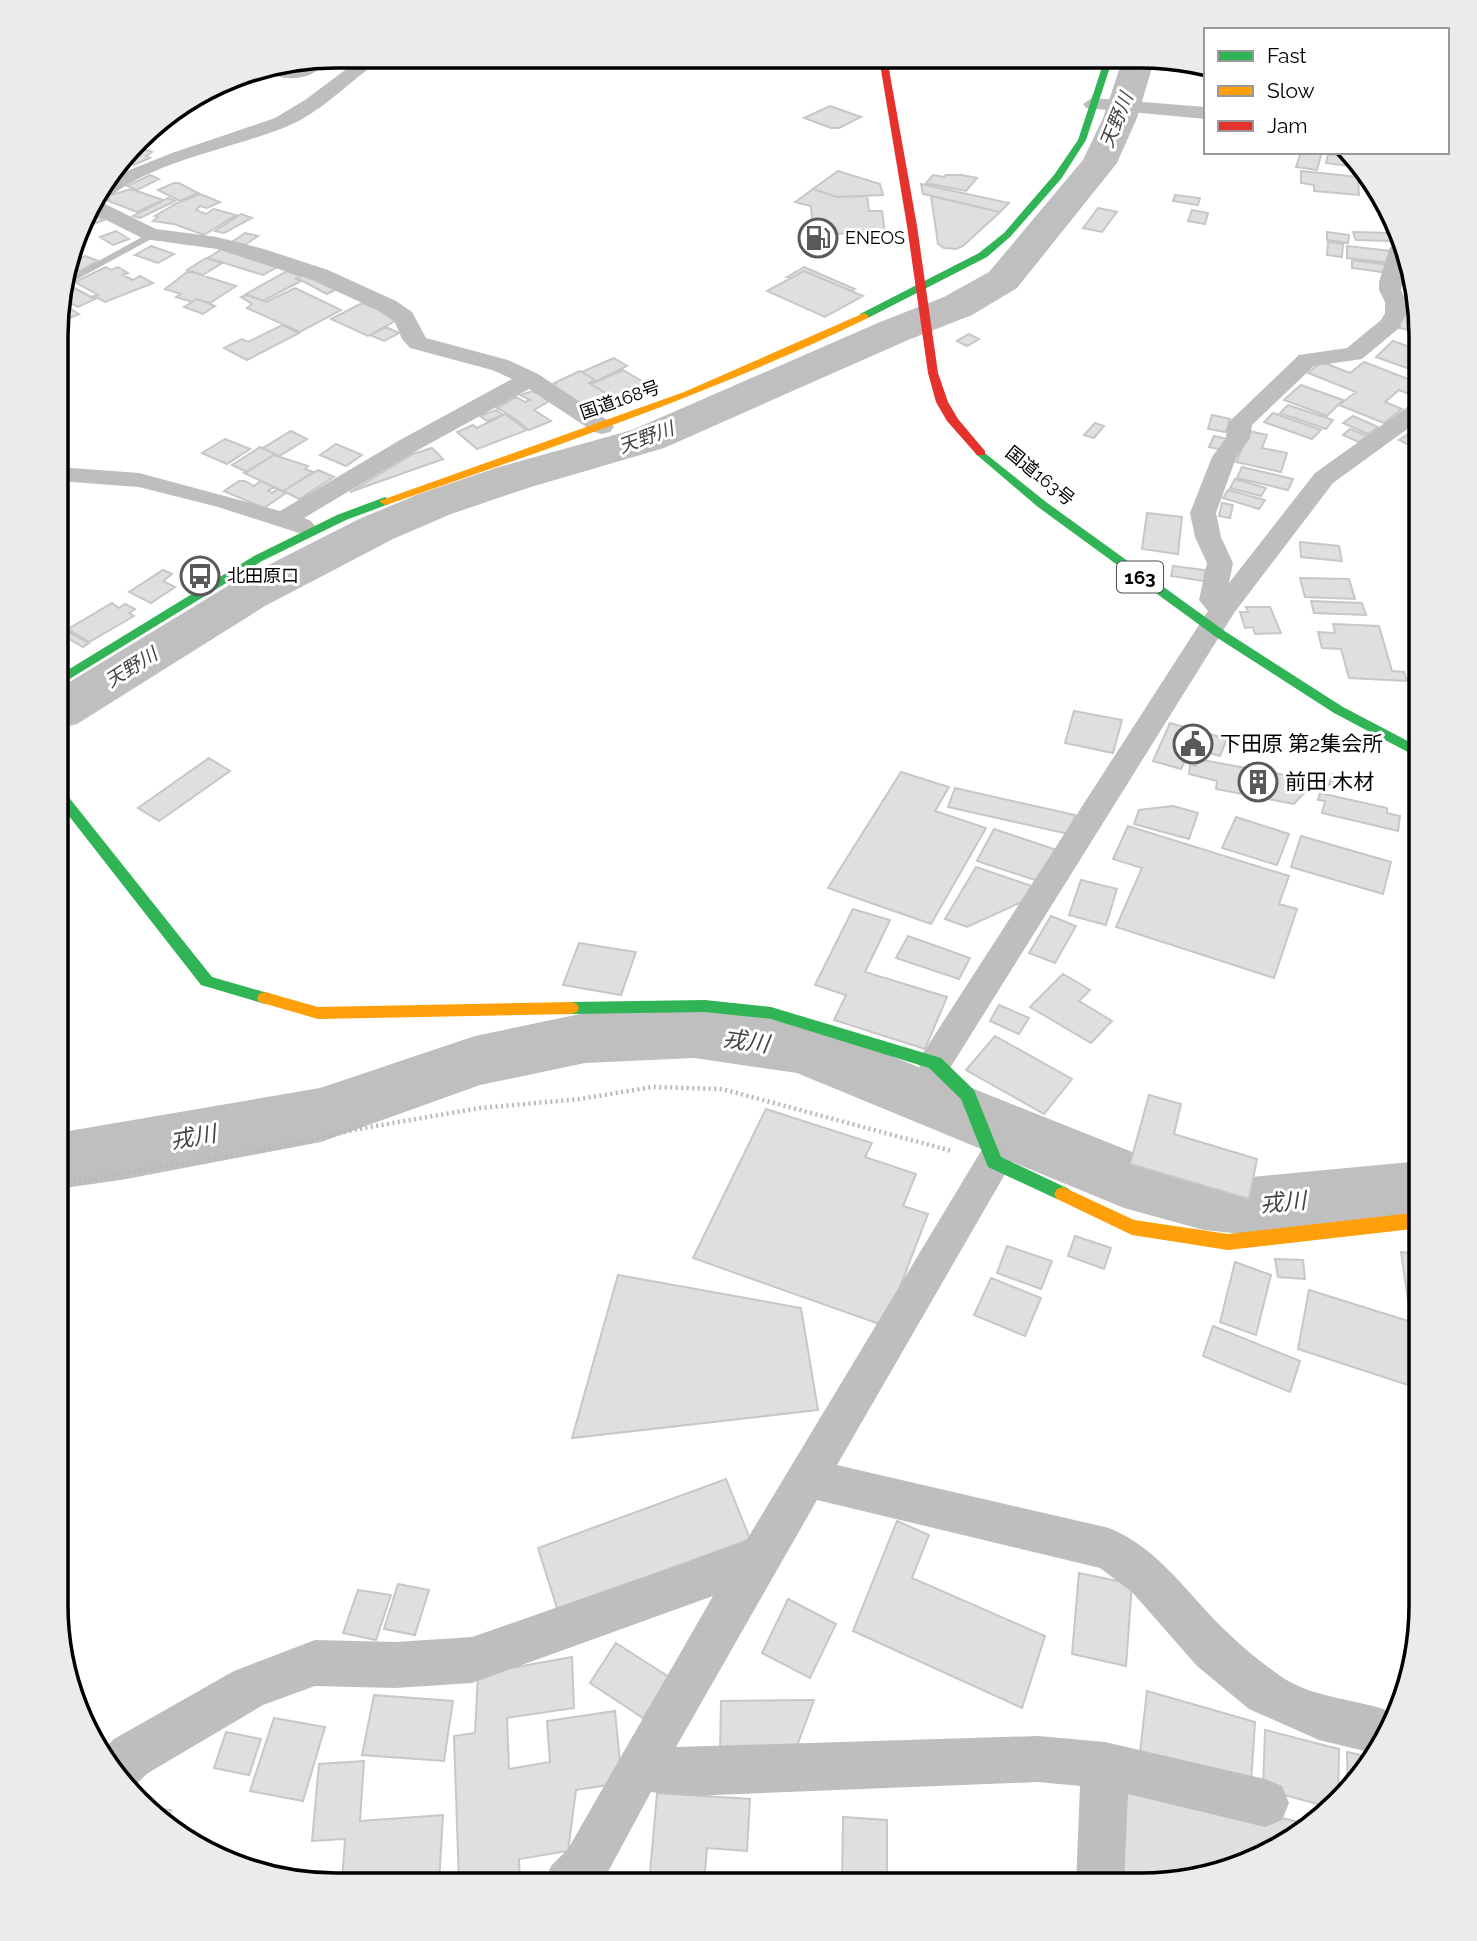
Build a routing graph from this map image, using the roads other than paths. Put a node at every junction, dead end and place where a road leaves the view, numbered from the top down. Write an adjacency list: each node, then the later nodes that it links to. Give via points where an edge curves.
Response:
1 (358, 68): 6 (street, via 285,121 192,151)
2 (885, 68): 12 (main road, 国道163号 / 163)
3 (1100, 68): 4 (main road, 国道168号)
4 (1092, 104): 5 (street); 12 (main road, 国道168号, via 1082,140 1058,177 1007,235 983,255)
5 (1204, 113)
6 (112, 188)
7 (100, 210): 8 (street)
8 (151, 235): 10 (lane); 13 (street, via 217,243 299,266 388,306 404,317 418,343 481,359)
9 (1400, 265): 11 (street)
10 (74, 278)
11 (1399, 284): 19 (street, via 1390,290 1396,313 1382,331 1354,354 1307,360 1240,423 1238,438 1224,457 1203,513 1220,563 1212,600)
12 (922, 286): 15 (main road, 国道168号, via 771,362); 19 (main road, 国道163号 / 163, via 933,376 943,404 965,436 1006,476)
13 (530, 379): 15 (street); 17 (street)
14 (1409, 417): 19 (street, via 1324,478)
15 (602, 427): 18 (main road, 国道168号, via 373,502)
16 (68, 475): 17 (street, via 139,480)
17 (283, 520): 18 (street)
18 (311, 529): 20 (main road, 国道168号)
19 (1217, 619): 21 (main road, 国道163号 / 163, via 1291,686); 23 (street)
20 (68, 676)
21 (1409, 748)
22 (68, 806): 23 (main road, via 207,981 318,1013 705,1006 771,1013)
23 (935, 1063): 24 (main road, via 968,1095)
24 (993, 1161): 25 (main road, via 1132,1227 1228,1242); 26 (street)
25 (1409, 1221)
26 (808, 1478): 27 (street); 28 (street, via 1110,1549 1147,1577 1213,1650 1265,1693 1319,1717)
27 (761, 1557): 29 (street, via 472,1660 395,1665 315,1663 250,1687); 31 (street)
28 (1377, 1731)
29 (122, 1765)
30 (1105, 1765): 31 (street, via 1038,1759 689,1772); 32 (street); 34 (street)
31 (639, 1768): 33 (street)
32 (1265, 1803)
33 (578, 1873)
34 (1100, 1873)

